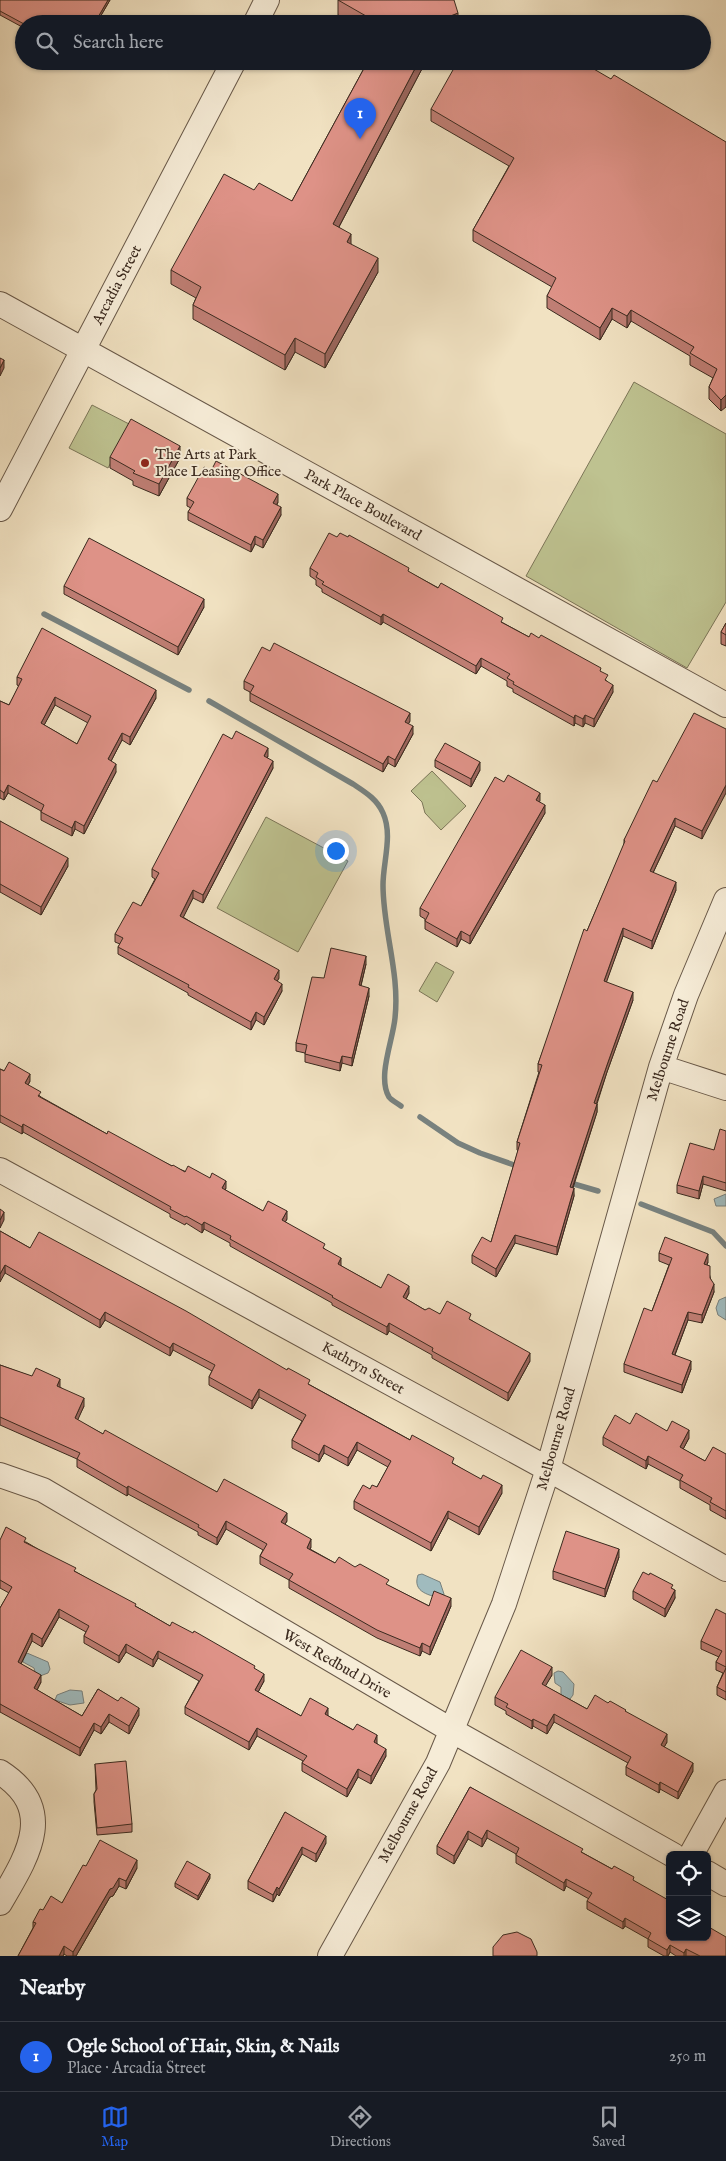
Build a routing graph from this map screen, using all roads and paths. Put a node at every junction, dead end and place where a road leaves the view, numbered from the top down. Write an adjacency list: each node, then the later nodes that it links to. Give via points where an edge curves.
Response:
1 (267, 0): 2 (street)
2 (260, 15)
3 (229, 70): 5 (street, Arcadia Street)
4 (0, 304): 5 (street, Park Place Boulevard)
5 (83, 350): 6 (street, Arcadia Street); 7 (street, Park Place Boulevard)
6 (0, 509)
7 (726, 705)
8 (726, 900): 9 (street, Melbourne Road)
9 (661, 1067): 10 (street); 12 (street, Melbourne Road)
10 (726, 1088)
11 (0, 1170): 12 (street, Kathryn Street)
12 (548, 1469): 14 (street, Kathryn Street); 15 (street, Melbourne Road, via 504,1604)
13 (0, 1476): 15 (street, West Redbud Drive, via 43,1490)
14 (726, 1569)
15 (451, 1730): 18 (street, West Redbud Drive); 23 (street, Melbourne Road, via 438,1763)
16 (0, 1772): 22 (street, via 23,1794 33,1817 33,1832 25,1859)
17 (726, 1792): 19 (street)
18 (666, 1851)
19 (693, 1851)
20 (711, 1875): 21 (street)
21 (726, 1884)
22 (0, 1903)
23 (330, 1956)

